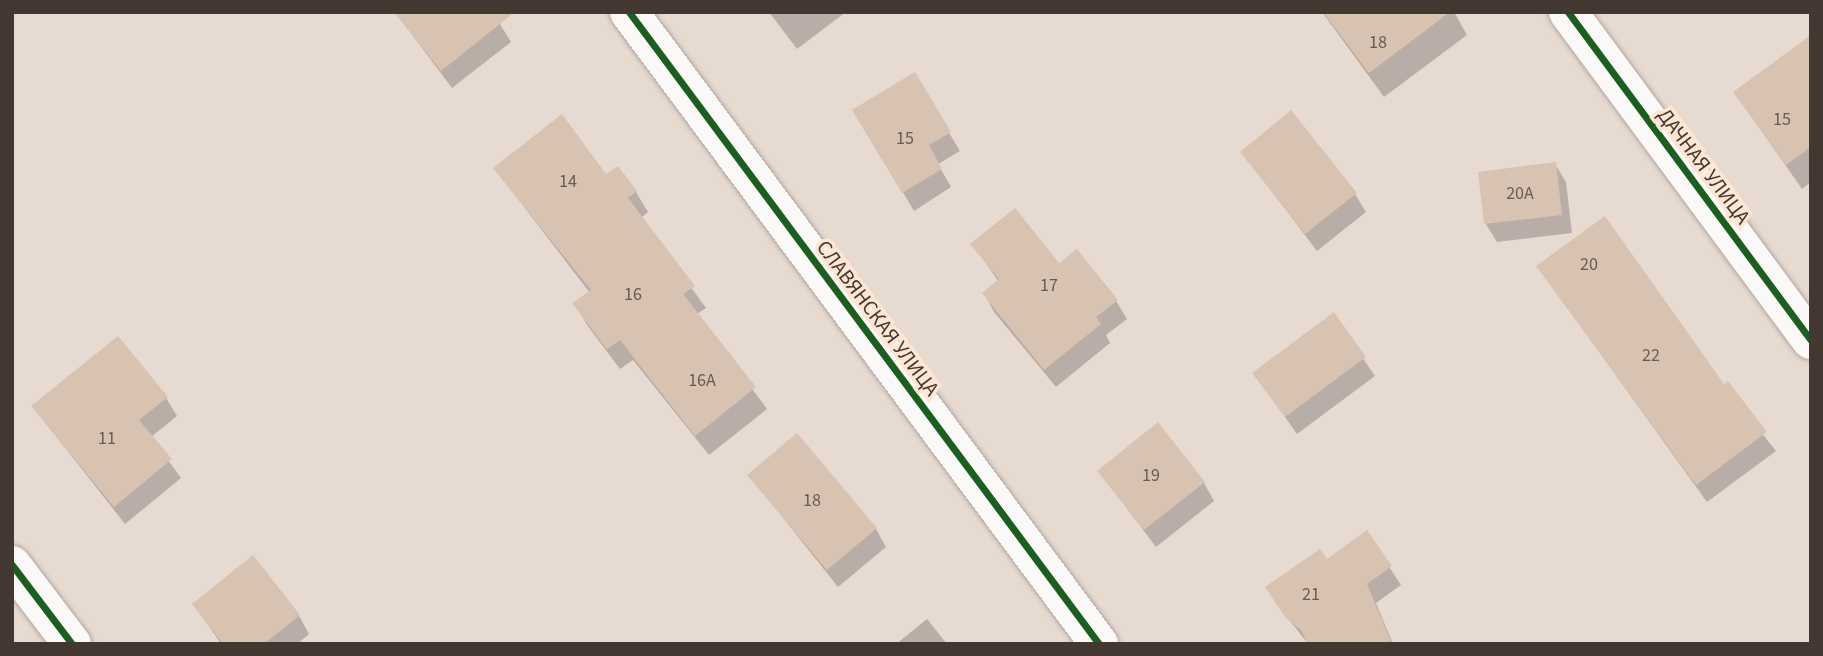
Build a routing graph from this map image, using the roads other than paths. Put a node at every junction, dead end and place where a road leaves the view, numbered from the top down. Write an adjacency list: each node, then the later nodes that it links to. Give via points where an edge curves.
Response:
1 (629, 12): 6 (street, СЛАВЯНСКАЯ УЛИЦА)
2 (1568, 12): 3 (street, ДАЧНАЯ УЛИЦА)
3 (1811, 340)
4 (12, 565): 5 (street)
5 (72, 644)
6 (1099, 644)

